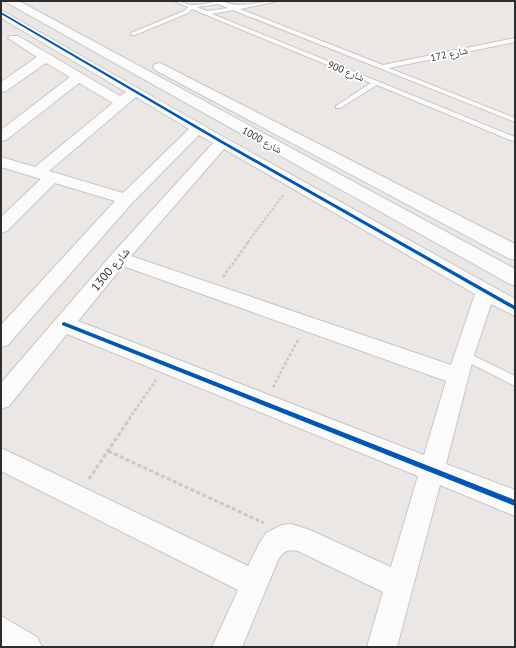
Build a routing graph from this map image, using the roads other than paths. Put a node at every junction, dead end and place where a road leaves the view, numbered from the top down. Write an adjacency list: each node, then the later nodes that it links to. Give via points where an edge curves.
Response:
1 (10, 1): 34 (street, شارع 1000)
2 (37, 1): 32 (street, شارع 1000)
3 (177, 1): 7 (lane, شارع 900)
4 (219, 1): 6 (lane, شارع 900); 7 (lane)
5 (275, 1): 6 (lane)
6 (235, 8): 9 (lane); 16 (lane, شارع 900)
7 (189, 9): 9 (lane, شارع 900); 11 (lane)
8 (1, 12): 10 (street)
9 (207, 13): 18 (lane, شارع 900)
10 (30, 29): 12 (street); 20 (street)
11 (133, 34)
12 (14, 38): 14 (street); 15 (street)
13 (515, 40): 16 (lane, شارع 172)
14 (1, 46)
15 (46, 57): 17 (street); 19 (street)
16 (383, 67): 23 (lane, شارع 900)
17 (78, 76): 21 (street); 25 (street)
18 (376, 83): 22 (lane); 26 (lane, شارع 900)
19 (1, 88)
20 (135, 92): 21 (street); 24 (street)
21 (122, 103): 29 (street)
22 (338, 107)
23 (515, 120)
24 (198, 128): 27 (street); 30 (street)
25 (1, 137)
26 (515, 140)
27 (222, 142): 33 (street, شارع 1300); 35 (street)
28 (1, 162): 29 (street)
29 (45, 175): 30 (street); 31 (street)
30 (126, 199): 38 (street)
31 (1, 227)
32 (515, 254)
33 (119, 258): 37 (street, شارع 1300); 39 (street, via 306,324)
34 (515, 278)
35 (486, 292): 36 (street); 39 (street)
36 (515, 308)
37 (64, 324): 41 (street, شارع 1300); 43 (street)
38 (1, 339)
39 (462, 366): 40 (lane); 43 (street)
40 (515, 381)
41 (1, 399)
42 (1, 459): 45 (street)
43 (432, 470): 44 (street); 46 (street)
44 (515, 504)
45 (254, 584): 46 (street, via 274,542 282,537 292,536); 50 (street)
46 (399, 585): 48 (street)
47 (1, 632): 49 (street)
48 (383, 646)
49 (27, 647)
50 (227, 647)

